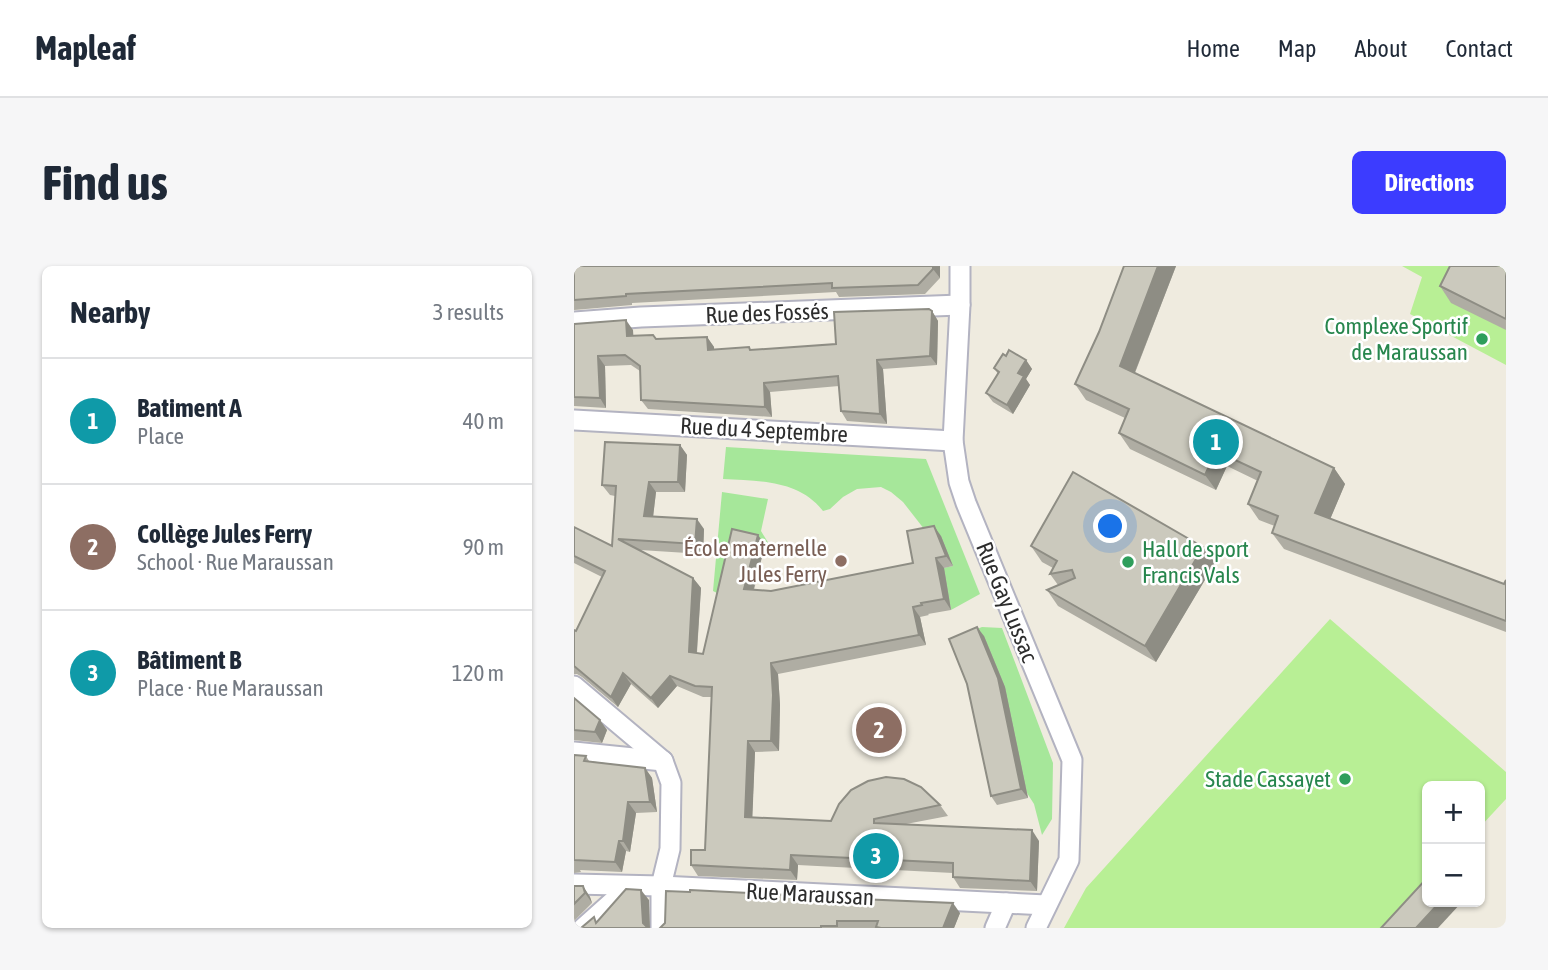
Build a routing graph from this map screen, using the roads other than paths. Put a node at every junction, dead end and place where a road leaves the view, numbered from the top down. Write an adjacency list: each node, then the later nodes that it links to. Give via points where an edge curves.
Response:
1 (960, 266): 2 (street, Rue Gay Lussac)
2 (960, 305): 3 (street, Rue des Fossés); 5 (street, Rue Gay Lussac)
3 (574, 322)
4 (574, 420): 5 (street, Rue du 4 Septembre)
5 (953, 441): 13 (street, Rue Gay Lussac, via 966,503 1072,760 1069,860)
6 (574, 686): 8 (street)
7 (574, 752): 8 (street)
8 (663, 761): 11 (street, via 671,783 670,849)
9 (574, 884): 10 (street, Rue Maraussan)
10 (630, 886): 11 (street, Rue Maraussan); 14 (street)
11 (661, 886): 12 (street, Rue Maraussan); 15 (street)
12 (1006, 903): 13 (street, Rue Maraussan); 16 (street)
13 (1046, 905): 17 (street, Rue Gay Lussac)
14 (583, 928)
15 (661, 928)
16 (995, 928)
17 (1036, 928)

